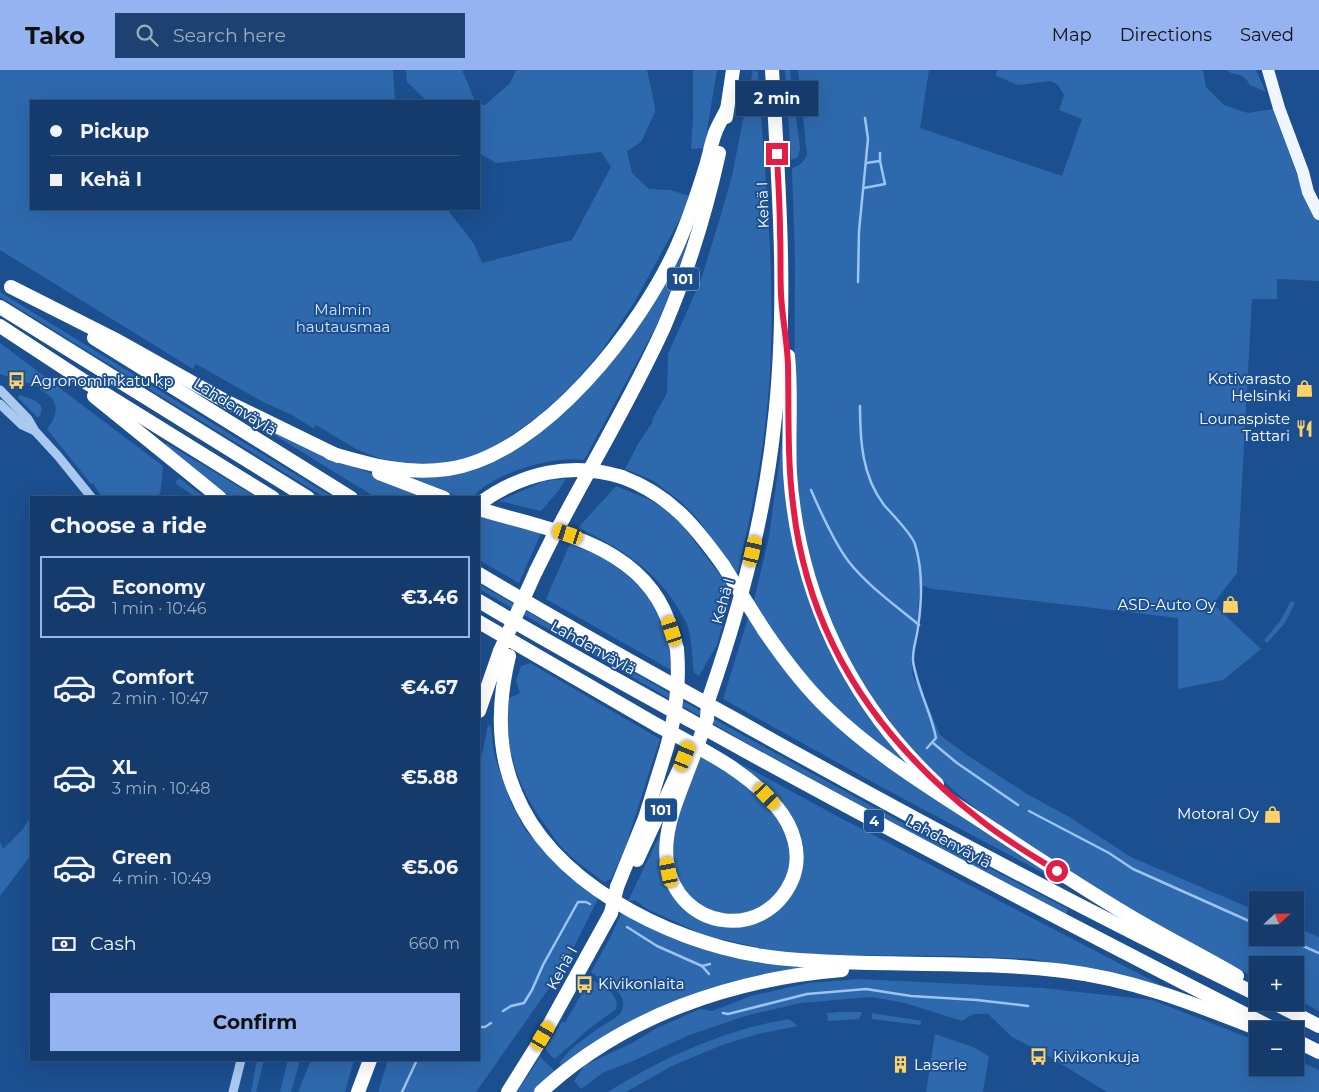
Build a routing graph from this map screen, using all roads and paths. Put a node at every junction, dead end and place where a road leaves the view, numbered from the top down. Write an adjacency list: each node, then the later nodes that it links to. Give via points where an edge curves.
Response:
1 (733, 70): 6 (highway, 101)
2 (772, 70): 11 (highway, Kehä I / 101)
3 (1260, 70): 5 (main road)
4 (1268, 70): 5 (main road)
5 (1279, 108): 7 (main road)
6 (727, 110): 18 (highway, via 715,133 692,211 651,295 604,360 561,405 505,447 472,463 450,469 412,472 379,467); 30 (highway, 101, bridge, via 701,226 676,296 648,361 536,571 518,609 516,632)
7 (1303, 172): 8 (main road); 9 (main road)
8 (1319, 198)
9 (1319, 214)
10 (6, 283): 18 (highway, via 227,402); 23 (highway, Lahdenväylä)
11 (781, 294): 32 (highway, Kehä I / 101, via 777,396 763,498 747,575); 33 (highway, via 788,361 793,505 802,558 821,617 859,691 896,742 928,776)
12 (0, 307): 22 (highway)
13 (0, 326): 14 (highway)
14 (41, 353): 20 (highway); 21 (highway)
15 (0, 390): 17 (street)
16 (0, 404): 17 (street, via 22,425)
17 (36, 431): 19 (street)
18 (330, 453): 24 (highway)
19 (90, 496)
20 (218, 496)
21 (269, 496)
22 (305, 496)
23 (348, 496)
24 (439, 496)
25 (480, 503): 33 (highway, bridge, via 512,483 545,473 570,470 594,470 622,477 651,490 677,509 697,530 786,661 828,709 855,734)
26 (480, 509): 34 (highway, bridge, via 568,534 620,560 645,582 668,618 677,649 676,704 667,747)
27 (480, 575): 37 (highway, Lahdenväylä / 4, via 800,756 999,864)
28 (480, 602): 40 (highway, Lahdenväylä / 4, via 791,777)
29 (480, 623): 32 (highway, via 705,752 767,796 786,819 797,849 797,860 783,896 760,914 732,921 696,912 672,882 666,860 667,839)
30 (504, 653): 31 (highway); 35 (highway, via 500,712 508,776 520,805 536,830 566,865 626,909 660,926 725,949 757,956)
31 (480, 709)
32 (689, 758): 34 (highway, Kehä I / 101)
33 (980, 820): 36 (highway, via 1129,916)
34 (620, 888): 52 (highway, Kehä I, bridge, via 611,913)
35 (882, 965): 42 (highway, via 1024,967 1107,978 1172,996); 53 (highway, via 778,977 685,1004 604,1045)
36 (1249, 982)
37 (1249, 991)
38 (1290, 1011): 43 (highway)
39 (1302, 1011): 41 (highway)
40 (1258, 1021)
41 (1319, 1021)
42 (1249, 1025)
43 (1319, 1026)
44 (1304, 1045): 45 (highway)
45 (1319, 1052)
46 (241, 1061): 49 (street)
47 (360, 1061): 50 (highway)
48 (370, 1061): 51 (highway)
49 (232, 1092)
50 (349, 1092)
51 (358, 1092)
52 (508, 1092)
53 (541, 1092)

